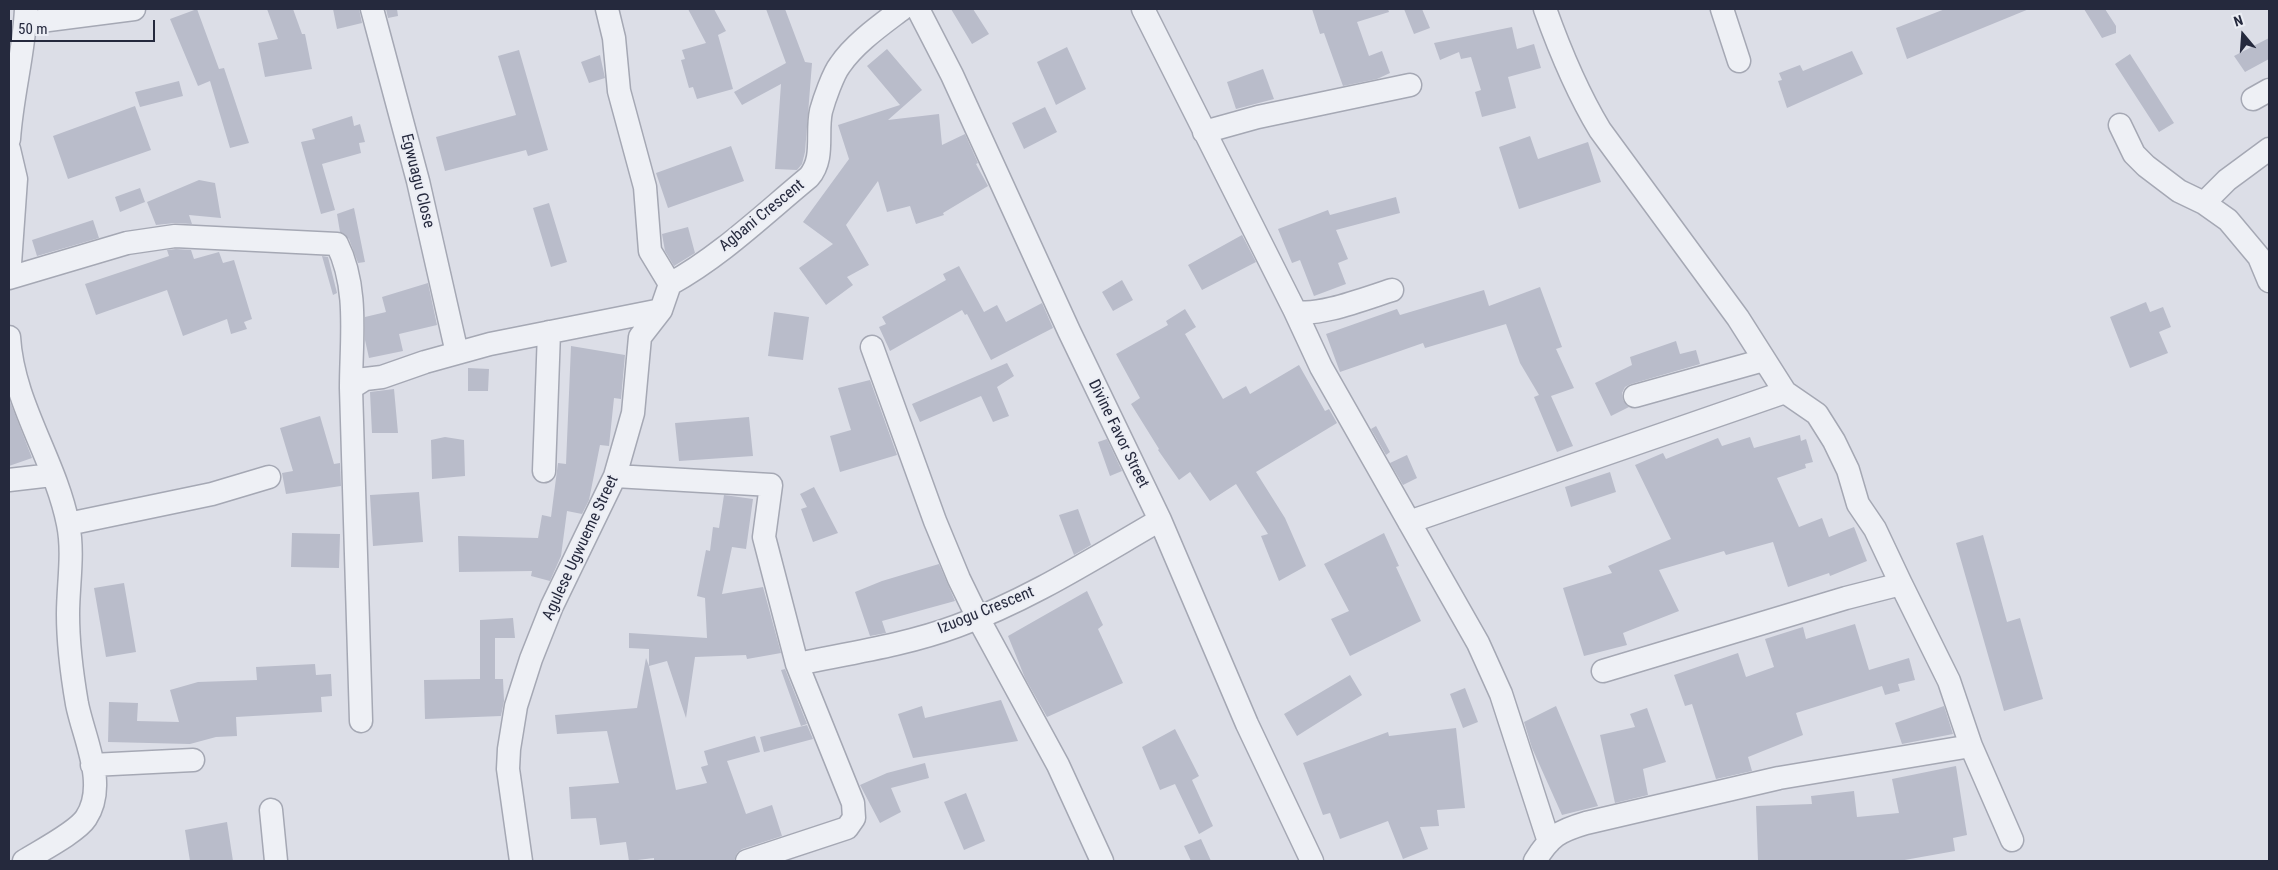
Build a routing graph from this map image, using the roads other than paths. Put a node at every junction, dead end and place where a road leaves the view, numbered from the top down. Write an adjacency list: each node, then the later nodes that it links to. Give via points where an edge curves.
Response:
1 (134, 9): 8 (street)
2 (372, 9): 25 (street, Egwuagu Close, via 418,182)
3 (607, 9): 18 (street, via 614,38 619,91 645,187 650,251)
4 (905, 9): 18 (street, Agbani Crescent, via 863,41 839,66 821,112 815,170 713,256); 35 (street, Divine Favor Street, via 952,75 1080,356)
5 (1143, 9): 12 (street)
6 (1545, 9): 26 (street, via 1568,68 1600,130 1738,318)
7 (1722, 9): 9 (street)
8 (26, 16): 13 (street)
9 (1739, 61)
10 (1410, 85): 12 (street)
11 (2120, 125): 16 (street, via 2134,154 2146,166 2179,192)
12 (1204, 132): 21 (street)
13 (9, 139)
14 (9, 149): 27 (street, via 16,179 9,278 127,243 175,236 337,244 352,293)
15 (2269, 149): 16 (street, via 2227,180)
16 (2204, 203): 17 (street, via 2228,220 2259,257)
17 (2269, 281)
18 (670, 284): 20 (street, Agulese Ugwueme Street)
19 (1392, 290): 21 (street, via 1317,312 1304,314)
20 (661, 310): 22 (street); 32 (street, Agulese Ugwueme Street, via 640,338 633,413)
21 (1295, 311): 36 (street, via 1321,367)
22 (549, 332): 25 (street); 30 (street)
23 (9, 337): 31 (street, via 16,381)
24 (872, 346): 39 (street, via 935,521)
25 (457, 353): 27 (street, via 382,377 365,379)
26 (1764, 360): 28 (street); 29 (street)
27 (351, 388): 42 (street)
28 (1785, 392): 36 (street); 38 (street, via 1817,414 1834,441 1848,470 1858,504 1875,529)
29 (1636, 396)
30 (544, 471)
31 (52, 475): 34 (street); 37 (street)
32 (615, 476): 40 (street, via 771,485 764,537); 52 (street, Agulese Ugwueme Street, via 552,606 516,706 508,769)
33 (269, 477): 37 (street, via 212,494)
34 (9, 480)
35 (1160, 520): 39 (street, Izuogu Crescent, via 1034,592); 55 (street, Divine Favor Street, via 1246,724)
36 (1409, 522): 48 (street, via 1478,643 1501,694)
37 (68, 524): 45 (street, via 68,638 77,703)
38 (1901, 584): 41 (street); 43 (street, via 1949,682)
39 (978, 618): 40 (street, Izuogu Crescent, via 896,644); 54 (street, via 1058,765)
40 (797, 664): 49 (street, via 853,803 854,818 847,828)
41 (1603, 671)
42 (362, 721)
43 (1971, 746): 47 (street); 48 (street, via 1779,778 1586,823 1561,831)
44 (193, 760): 45 (street)
45 (92, 765): 50 (street, via 95,795 86,818 76,828)
46 (271, 810): 51 (street)
47 (2012, 840)
48 (1549, 842): 56 (street)
49 (806, 852): 53 (street)
50 (24, 861)
51 (276, 861)
52 (521, 861)
53 (747, 861)
54 (1102, 861)
55 (1312, 861)
56 (1535, 861)

